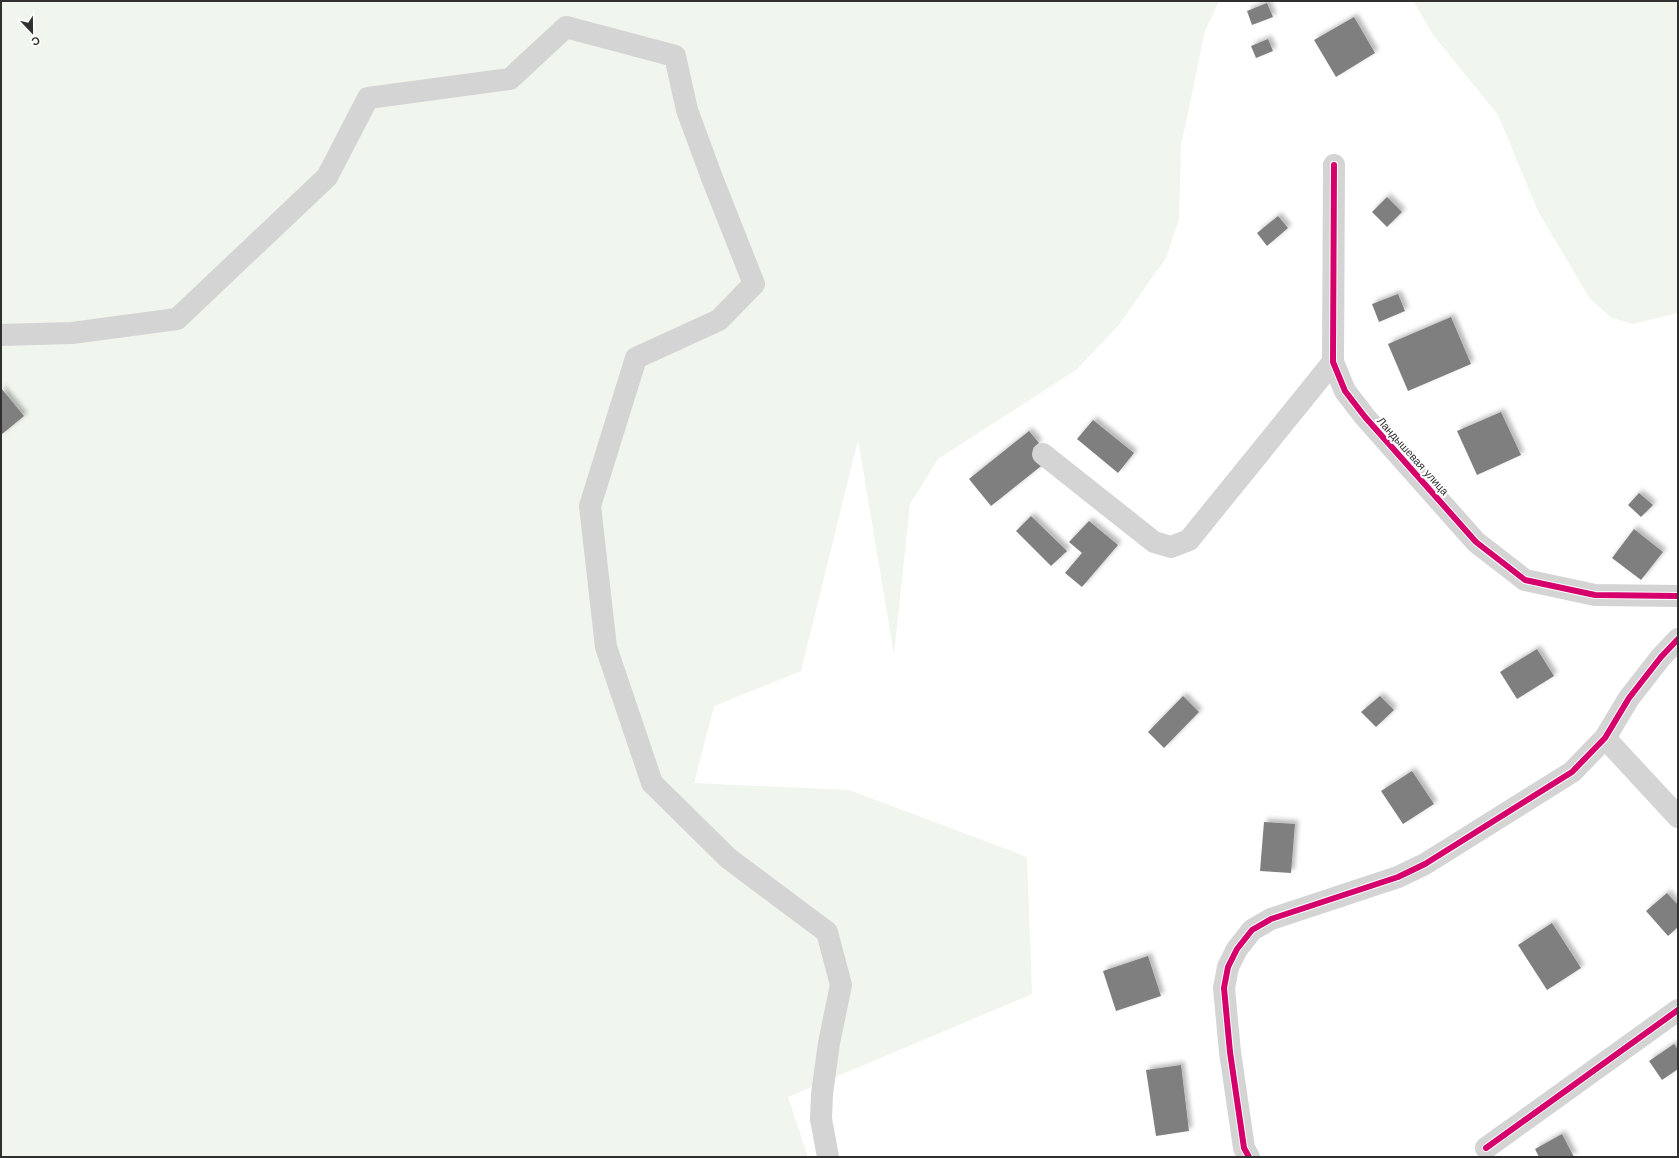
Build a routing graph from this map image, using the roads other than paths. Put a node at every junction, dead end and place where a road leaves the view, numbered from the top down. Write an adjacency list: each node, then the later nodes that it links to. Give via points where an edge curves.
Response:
1 (1334, 165): 3 (street, Ландышевая улица)
2 (1, 335): 11 (street, via 72,333 177,319 327,177 368,98 510,79 566,27 675,56 687,110 754,284 719,320 636,358 590,506 606,647 652,783 728,858 827,932 841,985 822,1094 821,1119)
3 (1333, 362): 4 (street, via 1189,540 1171,547 1154,542); 5 (street, Ландышевая улица, via 1345,391 1365,417 1476,542 1525,580 1595,595)
4 (1043, 454)
5 (1678, 596)
6 (1678, 639): 7 (street, via 1629,698)
7 (1605, 738): 8 (street); 12 (street, via 1572,772 1425,864 1398,877 1270,919 1252,930 1237,949 1228,967 1224,988 1232,1067 1244,1148)
8 (1678, 817)
9 (1678, 1010): 10 (street)
10 (1486, 1148)
11 (828, 1157)
12 (1249, 1157)

